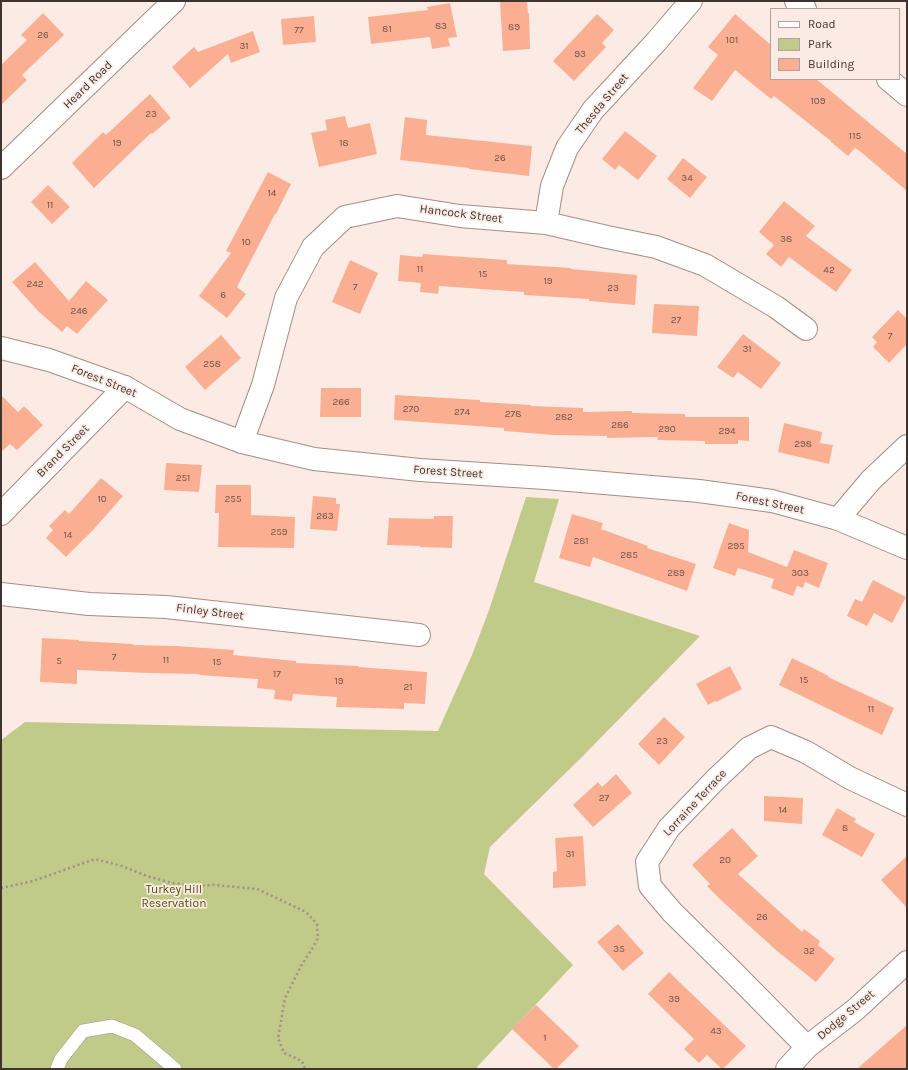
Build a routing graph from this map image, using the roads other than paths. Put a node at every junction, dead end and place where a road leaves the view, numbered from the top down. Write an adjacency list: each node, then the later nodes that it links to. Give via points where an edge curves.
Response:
1 (174, 1): 7 (street, Heard Road)
2 (691, 1): 8 (street, Thesda Street, via 593,110 567,148 552,186)
3 (796, 1): 4 (street)
4 (804, 8)
5 (889, 80): 6 (street)
6 (907, 95)
7 (1, 168)
8 (546, 223): 9 (street, Hancock Street, via 656,247 705,265 776,307); 12 (street, Hancock Street, via 460,216 397,206 345,217 314,247 286,298 263,385)
9 (806, 329)
10 (1, 348): 11 (street, Forest Street, via 49,360)
11 (126, 387): 12 (street, Forest Street, via 180,419); 14 (street, Brand Street)
12 (242, 442): 15 (street, Forest Street, via 314,459 405,469 699,491 772,501)
13 (907, 446): 15 (street, via 871,480)
14 (1, 514)
15 (838, 519): 16 (street, Forest Street)
16 (907, 548)
17 (1, 594): 18 (street, Finley Street, via 89,604 166,607)
18 (419, 635)
19 (907, 805): 21 (street, Lorraine Terrace, via 850,778 806,752 771,738 749,748 716,779 669,828 647,862 650,886 672,912)
20 (907, 962): 21 (street, Dodge Street, via 855,1010)
21 (807, 1047): 24 (street, Dodge Street)
22 (57, 1069): 23 (lane, via 61,1059 83,1031 112,1026 135,1035)
23 (175, 1069)
24 (786, 1069)

